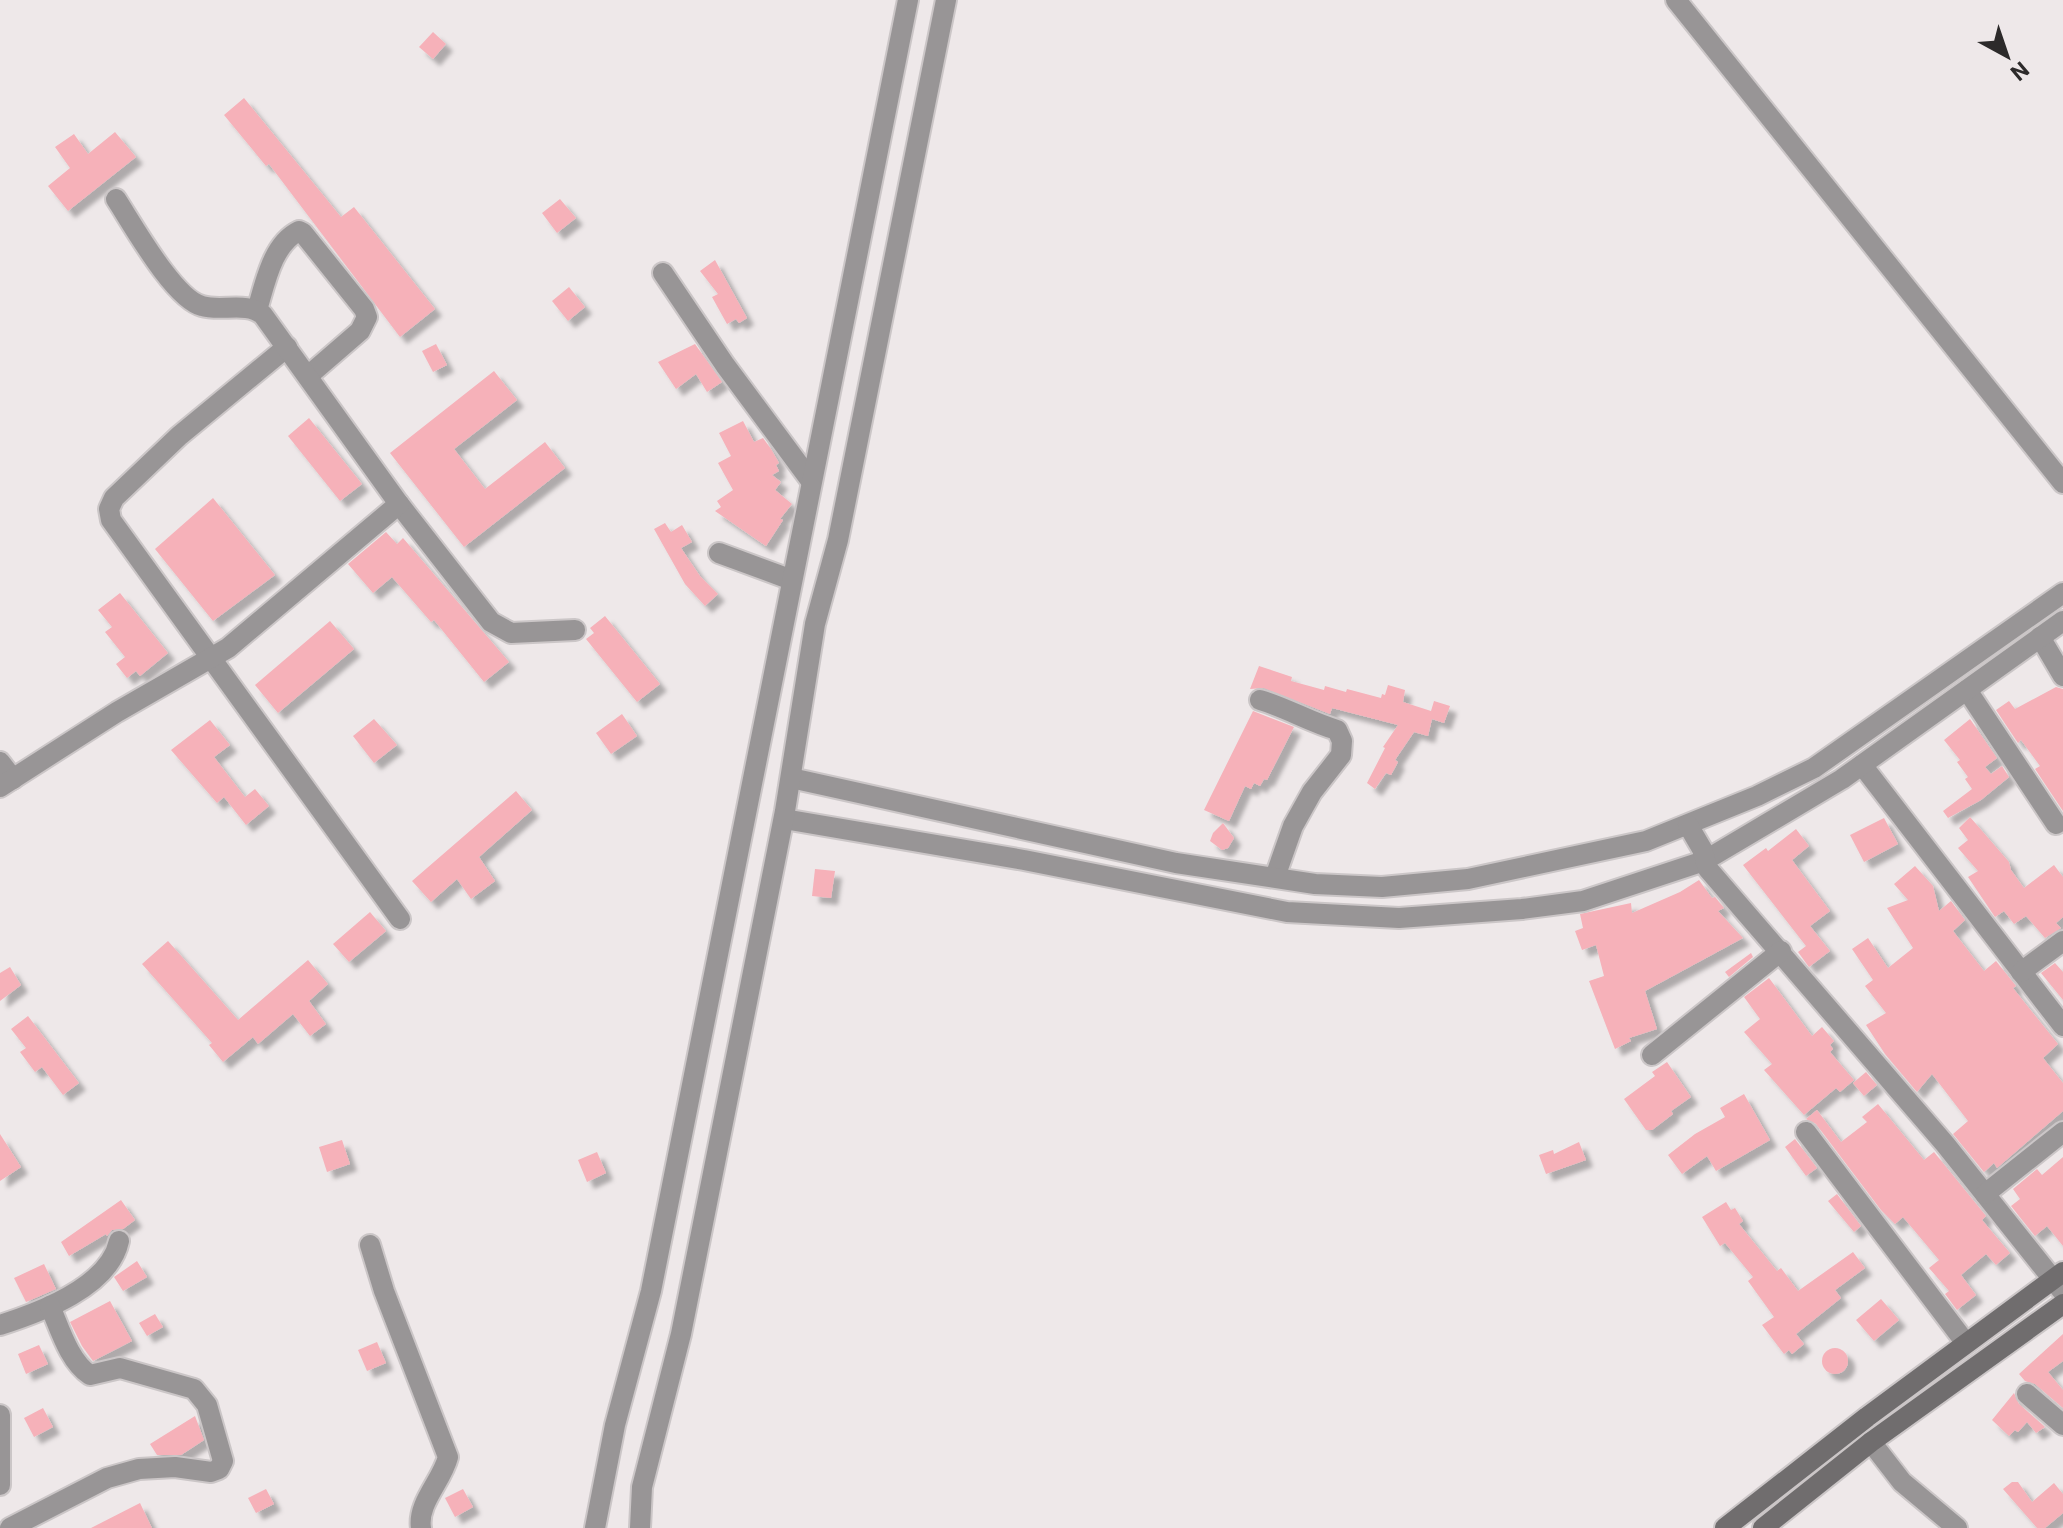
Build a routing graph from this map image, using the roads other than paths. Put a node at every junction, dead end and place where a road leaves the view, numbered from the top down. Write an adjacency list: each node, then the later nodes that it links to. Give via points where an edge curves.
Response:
1 (908, 0): 9 (street)
2 (946, 0): 24 (street, via 838,540 815,624)
3 (1676, 0): 10 (street)
4 (116, 199): 6 (street, via 186,298 206,308)
5 (663, 273): 9 (street)
6 (257, 310): 7 (street); 8 (street, via 277,255 286,240 303,233 367,317 360,331)
7 (287, 347): 8 (street); 18 (street, via 179,436 114,498 109,509 118,532)
8 (308, 376): 11 (street)
9 (811, 481): 13 (street)
10 (2063, 483)
11 (399, 504): 16 (street, via 491,622 511,633); 18 (street)
12 (719, 553): 13 (street)
13 (792, 580): 52 (street, via 651,1291 615,1425)
14 (2063, 593): 27 (street, via 1814,768 1757,796)
15 (2063, 621): 17 (street)
16 (575, 630)
17 (2040, 637): 19 (street); 20 (street)
18 (212, 657): 23 (street); 29 (street)
19 (2063, 676)
20 (1967, 690): 22 (street); 26 (street)
21 (1260, 700): 28 (street, via 1337,730 1342,741 1341,755 1293,826)
22 (1862, 765): 27 (street); 32 (street)
23 (4, 776)
24 (790, 782): 25 (street); 28 (street, via 1114,851)
25 (784, 815): 27 (street, via 1287,912 1380,917 1583,901 1690,863); 53 (street, via 681,1334 642,1487)
26 (2056, 824)
27 (1697, 842): 28 (street, via 1646,841 1468,879 1382,887); 31 (street, via 1708,869)
28 (1275, 877)
29 (400, 919)
30 (2063, 941): 32 (street)
31 (1781, 951): 34 (street); 37 (street)
32 (2021, 972): 33 (street)
33 (2063, 1026)
34 (1652, 1055)
35 (1806, 1132): 44 (street)
36 (2063, 1132): 37 (street)
37 (1985, 1194): 40 (street)
38 (119, 1241): 42 (street, via 105,1270)
39 (370, 1245): 51 (street, via 448,1457)
40 (2060, 1281): 44 (street)
41 (2063, 1304): 48 (street)
42 (50, 1306): 43 (street); 50 (street, via 72,1354 90,1375 131,1369 194,1389 207,1405 223,1461 211,1472 157,1467 107,1478)
43 (0, 1325)
44 (1965, 1342): 54 (street)
45 (2027, 1394): 47 (street)
46 (0, 1415): 49 (street)
47 (2063, 1425)
48 (1871, 1442): 55 (street); 56 (street, via 1902,1482)
49 (0, 1485)
50 (10, 1528)
51 (421, 1528)
52 (595, 1528)
53 (640, 1528)
54 (1725, 1528)
55 (1763, 1528)
56 (1957, 1528)

